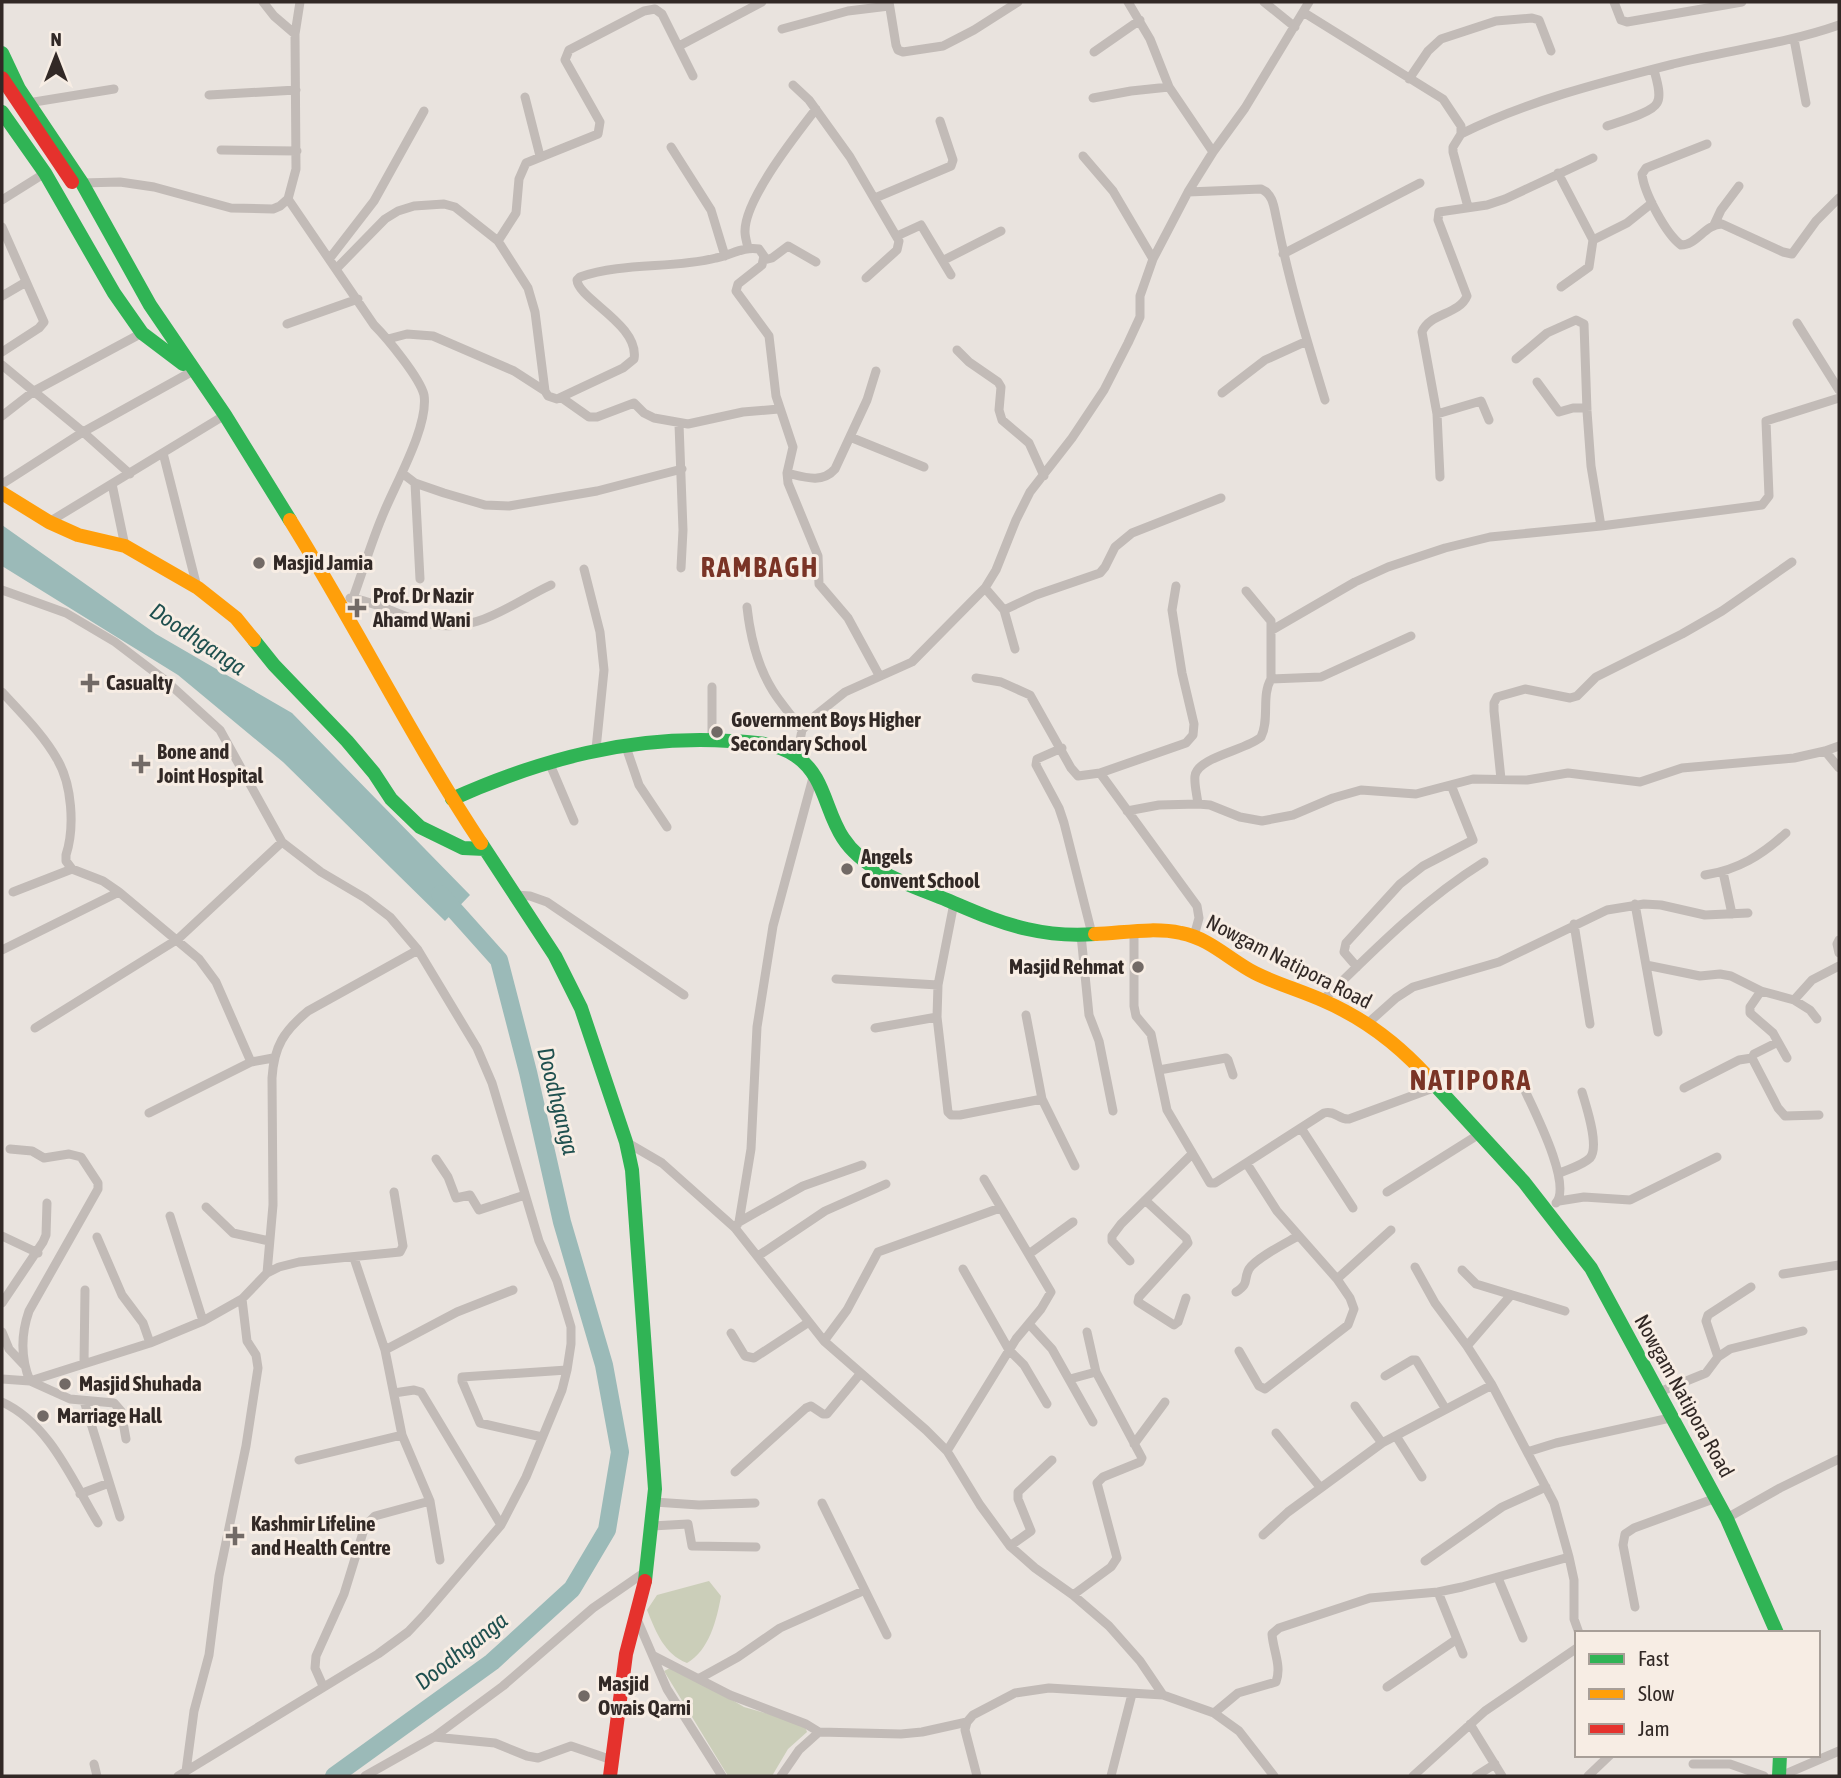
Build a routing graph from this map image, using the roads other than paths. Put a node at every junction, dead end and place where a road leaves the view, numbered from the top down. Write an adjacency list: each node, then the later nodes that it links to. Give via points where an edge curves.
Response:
1 (263, 2): 16 (street)
2 (300, 2): 16 (street)
3 (762, 2): 18 (street)
4 (1018, 2): 10 (street, via 943,46 902,51 896,45)
5 (1128, 2): 12 (street)
6 (1264, 2): 14 (street)
7 (1309, 2): 11 (street)
8 (1614, 2): 9 (street, via 1621,20 1627,22)
9 (1742, 2)
10 (889, 4): 15 (street)
11 (1303, 12): 14 (street); 25 (street)
12 (1140, 20): 20 (street); 27 (street)
13 (1839, 24): 17 (street)
14 (1295, 27): 47 (street)
15 (782, 29)
16 (295, 34): 29 (street)
17 (1794, 39): 22 (street); 34 (street)
18 (679, 46): 23 (street); 48 (street, via 662,15 650,9 569,50 565,60 600,129 584,142)
19 (1551, 51): 25 (street, via 1539,20 1496,21 1441,39)
20 (1094, 52)
21 (2, 53): 33 (main road)
22 (1654, 70): 40 (street, via 1659,96 1656,105); 41 (street, via 1490,119)
23 (693, 76)
24 (2, 78): 53 (main road, bridge)
25 (1409, 79): 41 (street, via 1443,99 1461,126)
26 (793, 85): 35 (street)
27 (1169, 88): 32 (street); 47 (street)
28 (114, 89): 33 (street)
29 (296, 90): 30 (street); 46 (street)
30 (209, 95)
31 (524, 97): 48 (street)
32 (1093, 98)
33 (28, 103): 38 (main road)
34 (1806, 103)
35 (816, 109): 57 (street); 69 (street, via 767,177 750,212 745,232)
36 (424, 111): 72 (street, via 374,201)
37 (2, 112): 42 (main road)
38 (39, 119): 42 (main road); 53 (main road)
39 (940, 121): 57 (street, via 951,166)
40 (1607, 126)
41 (1461, 134): 62 (street, via 1452,152)
42 (19, 135): 51 (main road)
43 (1707, 144): 61 (street, via 1643,171)
44 (671, 147): 71 (street, via 711,210)
45 (221, 150): 46 (street)
46 (297, 151): 59 (street)
47 (1213, 152): 56 (street)
48 (540, 156): 68 (street, via 526,163 521,172 516,213)
49 (1083, 156): 73 (street, via 1113,191)
50 (1592, 158): 52 (street)
51 (46, 173): 60 (street); 86 (main road)
52 (1558, 173): 62 (street, via 1505,199); 67 (street)
53 (77, 182): 59 (street, via 153,187 231,208 272,209); 94 (main road, via 138,298 150,305)
54 (1420, 183): 70 (street)
55 (1739, 186): 63 (street)
56 (1188, 192): 70 (street, via 1265,190 1272,198); 73 (street)
57 (875, 198): 66 (street)
58 (1839, 198): 63 (street, via 1791,254 1722,224)
59 (288, 199): 72 (street)
60 (2, 200)
61 (1653, 203): 63 (street, via 1681,245 1690,244); 67 (street)
62 (1468, 207): 105 (street, via 1443,210 1438,215 1467,296 1422,332)
63 (1714, 225)
64 (2, 227): 80 (street)
65 (1001, 231): 75 (street)
66 (897, 236): 75 (street, via 921,225); 79 (street, via 897,250)
67 (1593, 240): 81 (street, via 1590,267)
68 (498, 241): 77 (street, via 455,207 414,206 385,219); 98 (street, via 533,300)
69 (748, 248): 71 (street); 74 (street, via 759,249)
70 (1283, 254): 88 (street)
71 (724, 256): 100 (street, via 580,277 578,287 610,315 631,340 635,353 623,368)
72 (330, 258): 77 (street)
73 (1153, 259): 118 (street, via 1140,296 1140,317 1128,343 1104,390)
74 (764, 260): 76 (street, via 788,246); 104 (street, via 736,291 769,336)
75 (944, 260): 78 (street)
76 (816, 262)
77 (337, 268): 83 (street)
78 (951, 275)
79 (866, 278)
80 (26, 282): 82 (street); 90 (street, via 44,322)
81 (1561, 287)
82 (2, 296)
83 (358, 299): 85 (street); 87 (street)
84 (1797, 323): 96 (street)
85 (287, 324)
86 (142, 333): 94 (main road); 97 (street)
87 (388, 339): 98 (street, via 407,334 433,336); 115 (street, via 422,388 424,398 422,418)
88 (1307, 341): 99 (street, via 1265,360); 102 (street)
89 (957, 350): 118 (street, via 998,382 1002,420 1028,443)
90 (2, 352)
91 (1516, 359): 103 (street, via 1547,334 1573,321 1582,322)
92 (2, 365): 97 (street)
93 (876, 370): 111 (street)
94 (193, 371): 106 (main road); 110 (street)
95 (1537, 382): 103 (street, via 1559,412)
96 (1839, 390)
97 (34, 391): 107 (street); 110 (street)
98 (545, 391): 100 (street, via 552,399)
99 (1222, 393)
100 (562, 398): 109 (street, via 589,417 634,403 649,415)
101 (1839, 398): 126 (street, via 1766,421 1769,496 1762,505)
102 (1325, 400)
103 (1587, 408): 126 (street)
104 (779, 409): 109 (street); 116 (street, via 793,447)
105 (1437, 414): 108 (street, via 1481,401); 119 (street)
106 (225, 415): 112 (street); 138 (main road)
107 (2, 416)
108 (1489, 420)
109 (679, 424): 114 (street)
110 (83, 432): 117 (street); 121 (street)
111 (850, 437): 113 (street); 116 (street, via 829,475 816,479)
112 (163, 453): 117 (street); 134 (street)
113 (924, 467)
114 (682, 469): 120 (street, via 597,491 509,506 485,505); 129 (street)
115 (402, 473): 120 (street); 138 (street)
116 (787, 473): 144 (street, via 818,556 819,584 848,618)
117 (130, 474): 122 (street)
118 (1044, 476): 135 (street, via 1030,492)
119 (1440, 477)
120 (415, 483): 131 (street)
121 (2, 484)
122 (112, 484): 125 (street); 127 (street)
123 (2, 493): 125 (main road)
124 (1221, 498): 140 (street, via 1132,533 1120,541 1105,567 1093,577)
125 (49, 522): 127 (main road, via 78,535)
126 (1601, 526): 141 (street, via 1490,537 1423,554 1355,582)
127 (125, 546): 134 (main road)
128 (1792, 562): 161 (street, via 1722,611 1596,677 1577,696 1531,688 1497,697 1494,711)
129 (681, 568)
130 (584, 569): 154 (street, via 604,670)
131 (420, 579)
132 (551, 585): 138 (street, via 475,624 425,623 383,606)
133 (1176, 586): 159 (street, via 1172,610 1193,735 1175,748)
134 (198, 588): 170 (main road, via 236,618 420,827 463,848)
135 (985, 588): 140 (street); 144 (street, via 912,662)
136 (2, 590): 169 (street, via 66,613 165,680 220,730)
137 (1246, 591): 141 (street, via 1269,616)
138 (346, 598): 163 (main road)
139 (747, 607): 149 (street, via 766,677)
140 (1004, 610): 143 (street)
141 (1272, 630): 146 (street)
142 (1411, 636): 146 (street, via 1321,677)
143 (1016, 649)
144 (879, 675): 149 (street, via 836,697)
145 (976, 678): 153 (street, via 1001,681 1030,695)
146 (1271, 679): 164 (street, via 1261,737 1198,768)
147 (712, 687): 150 (street)
148 (2, 692): 172 (street, via 59,762 72,812 66,855)
149 (802, 730): 156 (street)
150 (712, 738): 151 (main road, Nowgam Natipora Road); 156 (main road, Nowgam Natipora Road, via 778,748)
151 (625, 744): 154 (main road, Nowgam Natipora Road); 167 (street, via 639,785)
152 (1839, 746): 155 (street)
153 (1062, 748): 159 (street, via 1078,776); 184 (street, via 1037,759 1036,765 1059,808)
154 (596, 749): 157 (main road, Nowgam Natipora Road)
155 (1825, 751): 158 (street); 161 (street, via 1682,768 1640,782 1569,773)
156 (797, 756): 160 (main road, Nowgam Natipora Road)
157 (550, 762): 163 (main road, Nowgam Natipora Road); 166 (street)
158 (1839, 768)
159 (1100, 773): 165 (street)
160 (814, 774): 178 (main road, Nowgam Natipora Road, via 843,838 855,852 893,877); 247 (street, via 773,926 757,1027 751,1149)
161 (1501, 779): 162 (street)
162 (1451, 785): 164 (street, via 1416,794 1361,790 1293,815 1262,821); 193 (street, via 1473,840 1423,866 1400,884 1343,949)
163 (452, 799): 170 (main road)
164 (1198, 804): 165 (street)
165 (1127, 811): 185 (street, via 1197,906)
166 (574, 821)
167 (667, 827)
168 (1786, 833): 173 (street, via 1758,857)
169 (282, 842): 186 (street); 189 (street, via 390,916)
170 (485, 849): 177 (main road)
171 (1484, 862): 193 (street, via 1450,883)
172 (72, 869): 175 (street); 176 (street)
173 (1723, 872): 174 (street); 181 (street)
174 (1705, 875)
175 (13, 892)
176 (119, 892): 186 (street); 188 (street)
177 (515, 895): 197 (street, via 547,902); 225 (main road, via 555,956 581,1008)
178 (954, 903): 184 (main road, Nowgam Natipora Road, via 996,923 1042,933); 195 (street)
179 (1635, 904): 181 (street, via 1705,915); 182 (street); 191 (street)
180 (1748, 913): 181 (street)
181 (1732, 914)
182 (1574, 924): 203 (street, via 1499,962 1413,987); 204 (street)
183 (1134, 933): 184 (main road, Nowgam Natipora Road); 185 (main road, Nowgam Natipora Road, via 1177,931); 213 (street, via 1134,1006 1136,1016 1152,1034)
184 (1087, 935): 220 (street, via 1089,1015 1099,1041)
185 (1194, 936): 198 (main road, Nowgam Natipora Road, via 1255,972)
186 (178, 939): 205 (street); 212 (street, via 216,982)
187 (1839, 940): 190 (street)
188 (2, 950)
189 (418, 950): 209 (street, via 308,1011 284,1036); 238 (street, via 485,1065)
190 (1839, 953)
191 (1646, 965): 196 (street, via 1705,977 1725,974); 207 (street)
192 (1839, 966): 199 (street, via 1812,980)
193 (1356, 967): 198 (street)
194 (836, 979): 195 (street)
195 (938, 985): 201 (street)
196 (1761, 991): 199 (street); 208 (street, via 1750,1013)
197 (684, 995)
198 (1323, 1000): 203 (main road, Nowgam Natipora Road)
199 (1794, 1000): 202 (street)
200 (1026, 1015): 219 (street)
201 (937, 1017): 206 (street); 219 (street, via 949,1114)
202 (1817, 1019)
203 (1367, 1024): 216 (main road, Nowgam Natipora Road, via 1395,1043)
204 (1590, 1024)
205 (35, 1028)
206 (875, 1028)
207 (1658, 1032)
208 (1778, 1042): 210 (street); 211 (street)
209 (273, 1058): 212 (street); 252 (street)
210 (1752, 1058): 217 (street); 222 (street, via 1781,1113)
211 (1787, 1058)
212 (251, 1062): 221 (street)
213 (1159, 1070): 214 (street, via 1226,1058); 227 (street, via 1167,1110)
214 (1233, 1075)
215 (1521, 1082): 233 (street)
216 (1436, 1087): 223 (street, via 1349,1119 1325,1113); 224 (main road, Nowgam Natipora Road)
217 (1684, 1088)
218 (1582, 1093): 233 (street, via 1592,1128 1592,1154)
219 (1042, 1099): 232 (street)
220 (1112, 1111)
221 (149, 1113)
222 (1819, 1115)
223 (1301, 1128): 230 (street); 244 (street)
224 (1480, 1133): 237 (street); 241 (main road, Nowgam Natipora Road)
225 (626, 1142): 247 (street, via 662,1163); 328 (main road, via 632,1170)
226 (10, 1149): 289 (street, via 32,1151 44,1158 81,1157 99,1186 29,1311 23,1329)
227 (1191, 1155): 230 (street, via 1211,1183); 239 (street)
228 (1717, 1157): 241 (street, via 1630,1200 1584,1198)
229 (436, 1159): 238 (street, via 456,1198 470,1195 479,1210)
230 (1247, 1164): 250 (street)
231 (862, 1165): 247 (street, via 803,1186)
232 (1075, 1166)
233 (1560, 1173): 241 (street, via 1561,1189)
234 (984, 1179): 243 (street)
235 (886, 1184): 255 (street, via 825,1211)
236 (394, 1192): 256 (street, via 402,1250)
237 (1387, 1192)
238 (525, 1195): 290 (street, via 571,1326)
239 (1145, 1200): 257 (street, via 1112,1236); 270 (street, via 1188,1243 1138,1302 1174,1325)
240 (47, 1203): 253 (street, via 46,1236)
241 (1553, 1206): 299 (main road, Nowgam Natipora Road)
242 (206, 1207): 252 (street, via 233,1233)
243 (1000, 1208): 254 (street); 281 (street, via 878,1252 847,1310)
244 (1353, 1208)
245 (170, 1216): 274 (street)
246 (1073, 1222): 254 (street)
247 (737, 1225): 255 (street)
248 (1391, 1230): 264 (street)
249 (2, 1236): 253 (street)
250 (1298, 1236): 264 (street); 268 (street, via 1256,1262 1244,1287)
251 (97, 1237): 282 (street, via 122,1295 143,1323)
252 (270, 1241): 262 (street)
253 (38, 1253): 272 (street)
254 (1029, 1254): 276 (street, via 1051,1292)
255 (758, 1256): 275 (street)
256 (355, 1258): 262 (street, via 299,1262); 284 (street)
257 (1130, 1261)
258 (1839, 1265): 263 (street)
259 (1415, 1267): 283 (street)
260 (963, 1269): 285 (street)
261 (1462, 1270): 269 (street, via 1476,1283)
262 (267, 1273): 271 (street)
263 (1783, 1274)
264 (1337, 1279): 286 (street, via 1353,1304 1348,1325 1265,1389)
265 (1751, 1287): 287 (street, via 1708,1315)
266 (85, 1290): 288 (street)
267 (513, 1290): 284 (street, via 457,1312)
268 (1236, 1292)
269 (1511, 1295): 273 (street); 283 (street)
270 (1186, 1298)
271 (242, 1299): 274 (street); 374 (street, via 247,1340 258,1368 209,1655)
272 (2, 1303)
273 (1565, 1311)
274 (203, 1321): 282 (street)
275 (808, 1322): 280 (street, via 754,1358 745,1356); 281 (street)
276 (1029, 1324): 285 (street); 295 (street)
277 (1803, 1331): 287 (street, via 1730,1349)
278 (2, 1332): 289 (street)
279 (1087, 1332): 291 (street)
280 (731, 1333)
281 (824, 1340): 292 (street)
282 (150, 1343): 288 (street)
283 (1467, 1346): 297 (street)
284 (386, 1350): 298 (street)
285 (1009, 1350): 303 (street, via 1024,1365); 315 (street)
286 (1239, 1351)
287 (1718, 1357): 299 (street, via 1706,1373)
288 (84, 1363): 296 (street)
289 (24, 1366): 296 (street)
290 (567, 1370): 311 (street); 311 (street, via 462,1377 480,1423)
291 (1096, 1372): 295 (street); 314 (street)
292 (860, 1374): 315 (street); 320 (street, via 827,1414 806,1408)
293 (1385, 1376): 305 (street, via 1416,1360)
294 (2, 1379): 296 (street)
295 (1070, 1379): 307 (street)
296 (30, 1381): 300 (street)
297 (1492, 1385): 305 (street); 316 (street)
298 (394, 1393): 309 (street); 334 (street, via 421,1392)
299 (1657, 1393): 306 (main road, Nowgam Natipora Road)
300 (84, 1401): 312 (street, via 114,1403 121,1411); 322 (street)
301 (2, 1402): 325 (street, via 43,1433)
302 (1165, 1402): 314 (street)
303 (1047, 1404)
304 (1355, 1406): 313 (street)
305 (1445, 1408): 310 (street)
306 (1670, 1418): 316 (street); 326 (main road, Nowgam Natipora Road)
307 (1093, 1422)
308 (1276, 1433): 323 (street)
309 (402, 1434): 318 (street); 327 (street)
310 (1396, 1436): 313 (street); 321 (street)
311 (542, 1437): 334 (street)
312 (126, 1439)
313 (1382, 1443): 323 (street)
314 (1134, 1444): 346 (street, via 1140,1462 1097,1483 1116,1561)
315 (947, 1451): 337 (street)
316 (1527, 1452): 324 (street)
317 (1839, 1459): 332 (street)
318 (299, 1460)
319 (1052, 1460): 337 (street, via 1021,1488 1018,1499 1031,1531)
320 (735, 1472)
321 (1423, 1477)
322 (109, 1483): 325 (street); 331 (street)
323 (1320, 1487): 336 (street)
324 (1546, 1487): 339 (street); 341 (street, via 1502,1507)
325 (80, 1494): 333 (street)
326 (1716, 1498): 332 (main road, Nowgam Natipora Road); 347 (street, via 1625,1534)
327 (429, 1501): 340 (street); 358 (street, via 368,1520 344,1594 316,1656 315,1668)
328 (654, 1502): 329 (street); 335 (main road)
329 (755, 1503)
330 (822, 1503): 344 (street)
331 (120, 1517)
332 (1727, 1518): 350 (main road, Nowgam Natipora Road)
333 (98, 1523)
334 (501, 1525): 358 (street, via 408,1632)
335 (652, 1526): 338 (street, via 688,1524 691,1546); 342 (main road)
336 (1263, 1535)
337 (1010, 1546): 346 (street)
338 (756, 1547)
339 (1569, 1557): 343 (street); 349 (street)
340 (440, 1560)
341 (1425, 1561)
342 (648, 1570): 348 (main road); 366 (street, via 593,1608 503,1686)
343 (1498, 1578): 345 (street); 352 (street)
344 (863, 1591): 351 (street); 357 (street, via 780,1628)
345 (1437, 1592): 353 (street); 362 (street, via 1370,1598 1279,1628 1272,1634 1278,1662 1276,1682 1238,1693)
346 (1073, 1595): 361 (street, via 1126,1643)
347 (1635, 1607)
348 (636, 1615): 356 (street); 370 (main road, via 625,1654)
349 (1578, 1631)
350 (1776, 1631)
351 (887, 1635)
352 (1523, 1638)
353 (1457, 1639): 355 (street); 359 (street)
354 (1575, 1649): 364 (street)
355 (1463, 1654)
356 (654, 1656): 357 (street); 378 (street, via 667,1689)
357 (700, 1678): 365 (street)
358 (323, 1686): 374 (street)
359 (1387, 1687)
360 (1132, 1694): 361 (street); 363 (street, via 1031,1689 981,1709); 381 (street)
361 (1163, 1695): 362 (street)
362 (1214, 1713): 382 (street, via 1239,1731)
363 (967, 1722): 365 (street, via 901,1734); 380 (street, via 966,1737)
364 (1470, 1724): 372 (street); 383 (street)
365 (819, 1732): 379 (street)
366 (434, 1737): 370 (street, via 495,1743 534,1758 571,1746); 376 (street)
367 (1839, 1751): 388 (street)
368 (1608, 1757): 386 (street)
369 (1780, 1757): 388 (main road)
370 (612, 1760): 377 (main road)
371 (94, 1764): 375 (street)
372 (1495, 1764): 384 (street); 385 (street)
373 (1693, 1764): 387 (street, via 1730,1764)
374 (182, 1774)
375 (97, 1776)
376 (365, 1776)
377 (610, 1776)
378 (722, 1776)
379 (781, 1776)
380 (978, 1776)
381 (1111, 1776)
382 (1274, 1776)
383 (1413, 1776)
384 (1476, 1776)
385 (1502, 1776)
386 (1588, 1776)
387 (1764, 1776)
388 (1780, 1776)

